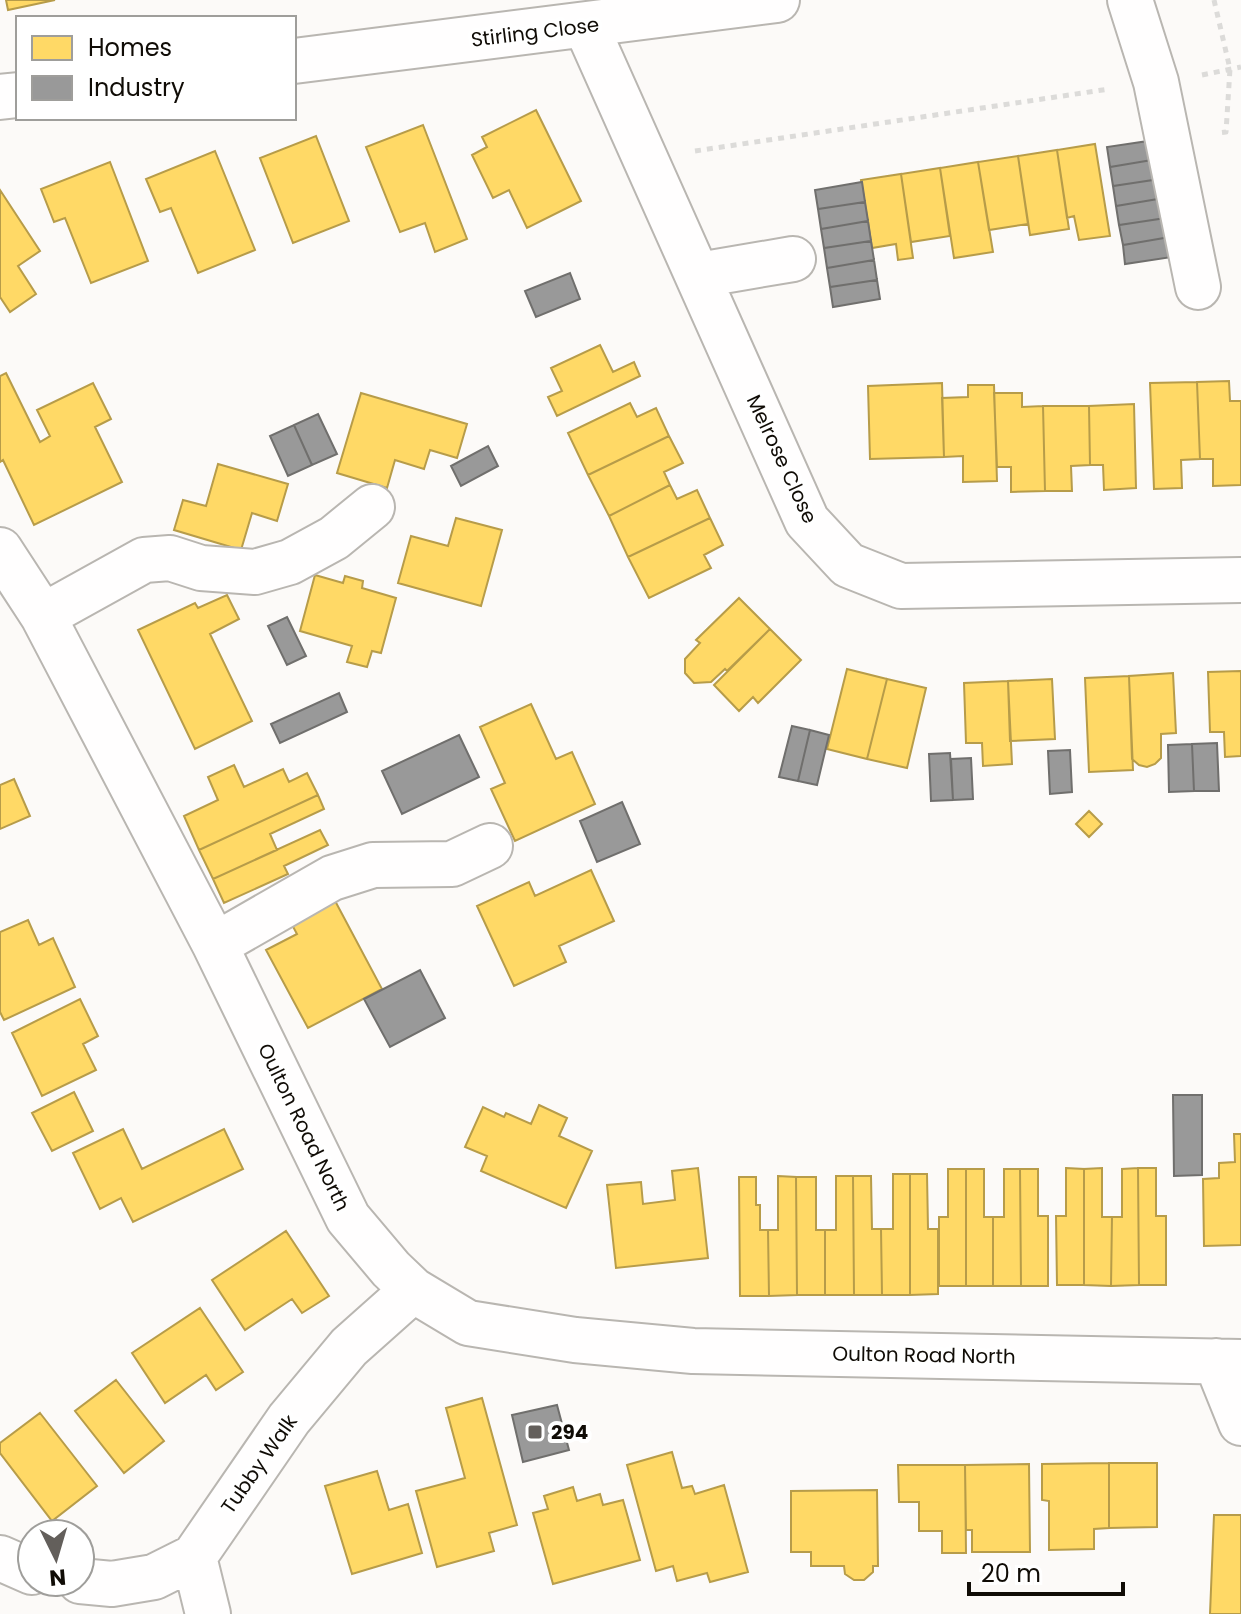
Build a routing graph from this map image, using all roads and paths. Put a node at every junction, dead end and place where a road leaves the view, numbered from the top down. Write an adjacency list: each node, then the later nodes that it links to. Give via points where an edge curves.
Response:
1 (777, 0): 4 (street, Stirling Close)
2 (1130, 0): 8 (street)
3 (1214, 0): 7 (path)
4 (586, 26): 5 (street, Stirling Close); 10 (street, Melrose Close)
5 (296, 61)
6 (1241, 67): 7 (path)
7 (1230, 69): 8 (path); 9 (path, via 1226,132)
8 (1156, 82): 9 (street); 10 (path)
9 (1167, 140): 13 (street)
10 (647, 158): 12 (street, Melrose Close)
11 (793, 259): 12 (street)
12 (699, 275): 16 (street, Melrose Close, via 807,521 848,565 901,586)
13 (1198, 287)
14 (372, 507): 17 (street, via 334,538 290,562 255,572 201,568 170,558 144,560)
15 (0, 550): 17 (street, Oulton Road North)
16 (1241, 580)
17 (43, 616): 19 (street, Oulton Road North)
18 (490, 846): 19 (street, via 452,864 373,865 332,878)
19 (215, 945): 20 (street, Oulton Road North, via 348,1218)
20 (413, 1290): 21 (street, Oulton Road North, via 468,1323 678,1349); 23 (street, Tubby Walk, via 349,1347 289,1419)
21 (1229, 1361): 22 (street)
22 (1241, 1423)
23 (194, 1557): 24 (street, Tubby Walk, via 154,1577); 25 (street)
24 (96, 1582)
25 (208, 1614)

